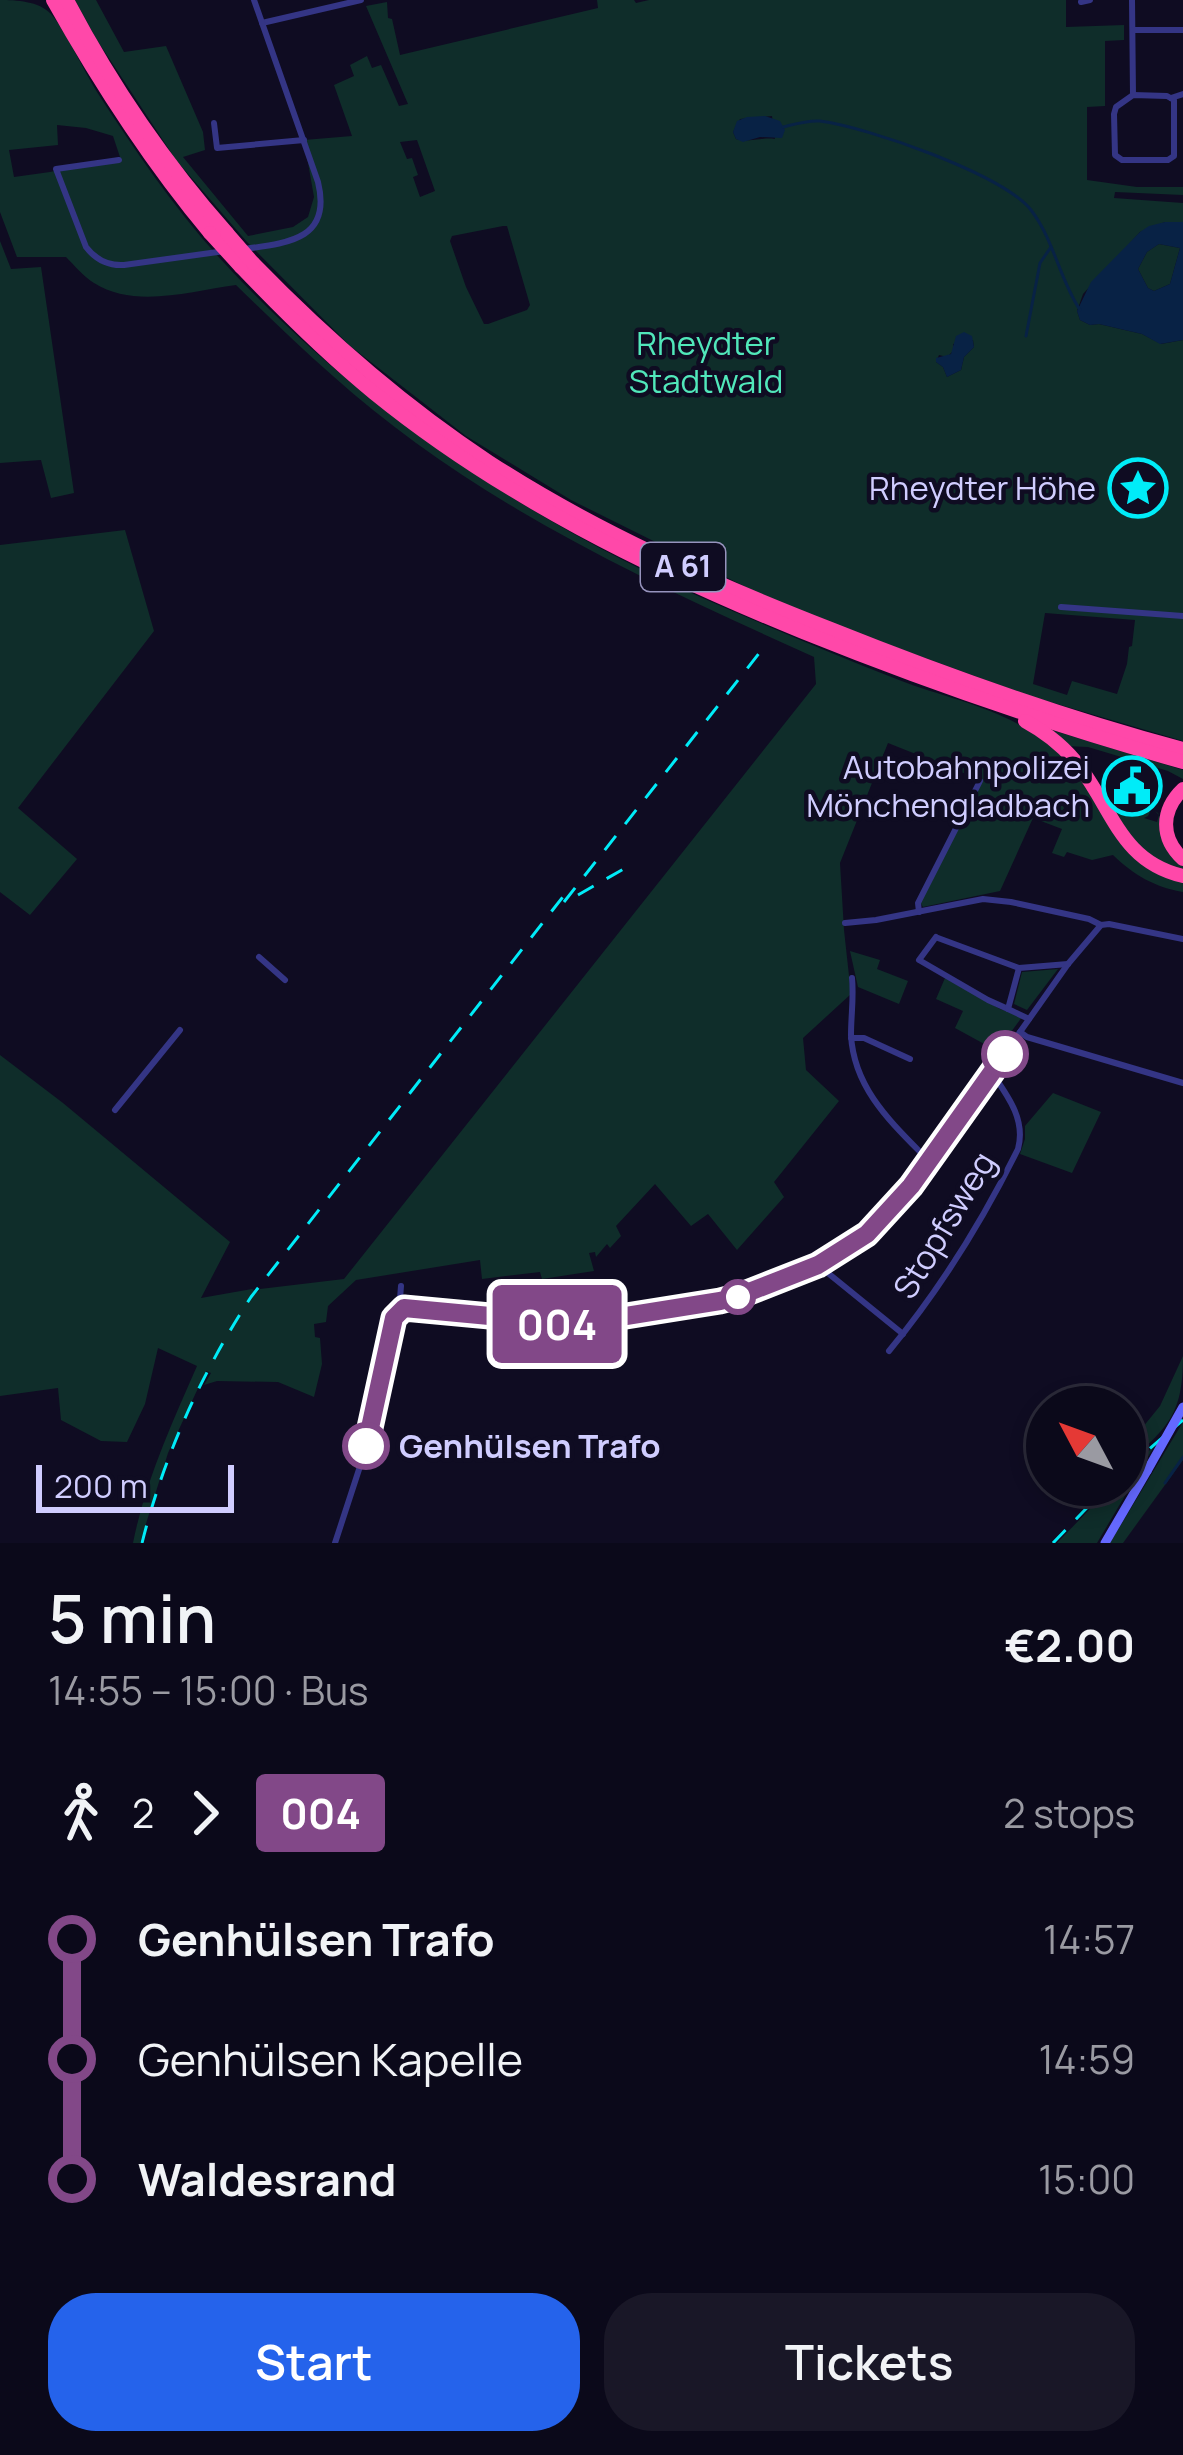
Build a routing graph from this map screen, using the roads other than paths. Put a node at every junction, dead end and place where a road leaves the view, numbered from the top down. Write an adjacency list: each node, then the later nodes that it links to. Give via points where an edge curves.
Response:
1 (53, 0): 16 (highway, A 61, bridge, via 180,197)
2 (67, 0): 16 (highway, A 61, bridge, via 137,120)
3 (254, 0): 7 (street)
4 (361, 0): 6 (street)
5 (1132, 0): 8 (street)
6 (340, 2): 7 (street)
7 (262, 23): 14 (street)
8 (1132, 30): 9 (street); 11 (street)
9 (1183, 30)
10 (1183, 94): 12 (street)
11 (1133, 95): 12 (street); 12 (street, via 1114,114 1115,155 1122,160 1174,156)
12 (1171, 98)
13 (214, 123): 14 (street, via 217,148)
14 (304, 140): 15 (street, via 322,205 303,236 124,266 88,250 56,169)
15 (119, 160)
16 (247, 265): 19 (highway, A 61, via 288,316 375,394 529,500 765,616); 20 (highway, A 61, via 410,406 596,524 916,663)
17 (1060, 607): 18 (street)
18 (1183, 616)
19 (966, 693): 21 (highway, A 61); 25 (highway, via 1059,743 1132,848)
20 (1183, 749)
21 (1183, 762)
22 (980, 781): 26 (street)
23 (1183, 789): 24 (highway, via 1166,824)
24 (1183, 859)
25 (1183, 876)
26 (919, 911): 27 (street); 28 (street, via 997,900)
27 (845, 923)
28 (1101, 925): 29 (street); 31 (street)
29 (1183, 939)
30 (259, 957): 34 (street)
31 (1068, 964): 32 (street); 36 (street)
32 (1019, 968): 35 (street); 35 (street, via 937,936 920,960)
33 (852, 978): 39 (street)
34 (285, 980)
35 (1008, 1009): 36 (street)
36 (1029, 1018): 38 (street)
37 (180, 1030): 43 (street)
38 (1020, 1032): 41 (street); 42 (street)
39 (851, 1038): 40 (street); 44 (street, via 879,1110)
40 (910, 1059)
41 (992, 1073): 44 (street); 48 (street, Stopfsweg, via 1015,1111 1020,1144 970,1242)
42 (1183, 1083)
43 (115, 1110)
44 (929, 1160): 45 (street, via 882,1221)
45 (818, 1265): 47 (street, via 720,1301 576,1324); 48 (street, Stopfsweg)
46 (400, 1286): 47 (street)
47 (399, 1310): 51 (street)
48 (903, 1334): 49 (street, Stopfsweg)
49 (889, 1351)
50 (1183, 1407): 52 (main road, bridge)
51 (334, 1543)
52 (1105, 1543)

